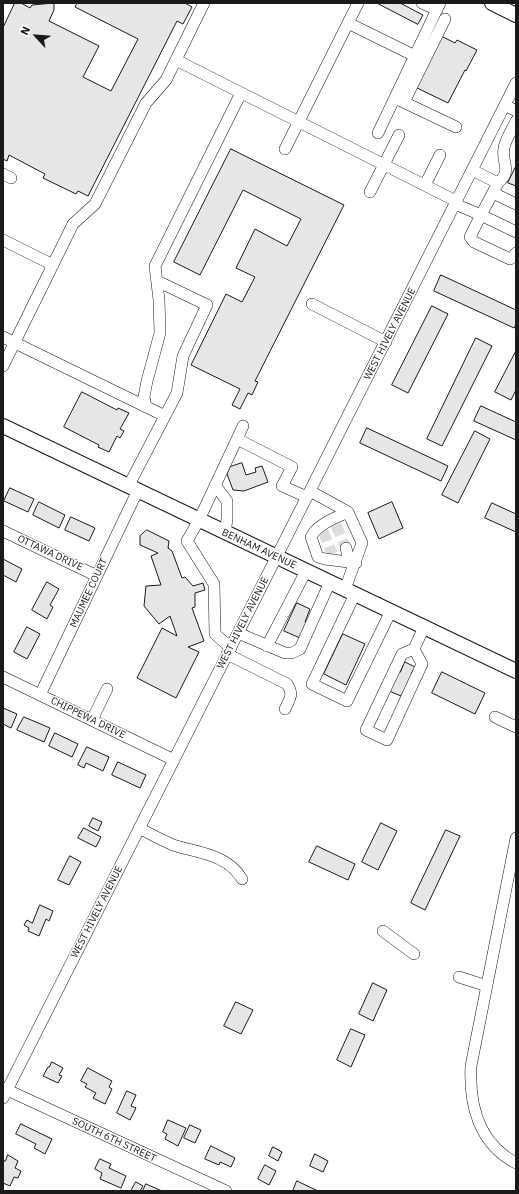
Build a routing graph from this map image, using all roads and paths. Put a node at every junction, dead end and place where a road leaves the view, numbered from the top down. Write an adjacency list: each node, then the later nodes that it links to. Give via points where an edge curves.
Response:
1 (204, 3): 10 (street)
2 (358, 3): 8 (street)
3 (422, 3): 5 (street)
4 (492, 3): 6 (main road)
5 (438, 7): 9 (street)
6 (516, 15)
7 (445, 19): 13 (street)
8 (348, 23): 9 (street); 17 (street)
9 (415, 56): 13 (street)
10 (176, 60): 12 (street); 34 (street, via 166,80 146,103 95,204 73,224)
11 (516, 83): 14 (street, WEST HIVELY AVENUE)
12 (241, 93): 17 (street); 35 (street, via 155,266)
13 (399, 100): 18 (street); 19 (street)
14 (505, 105): 15 (street); 24 (street, WEST HIVELY AVENUE)
15 (516, 111)
16 (516, 121): 26 (street, via 504,147 506,172)
17 (298, 122): 21 (street); 23 (street)
18 (456, 127)
19 (378, 133)
20 (399, 134): 23 (street)
21 (286, 149)
22 (440, 155): 25 (street)
23 (384, 165): 25 (street); 27 (street)
24 (472, 170): 26 (street); 28 (street, WEST HIVELY AVENUE)
25 (425, 185): 28 (street)
26 (495, 188): 29 (street); 30 (street)
27 (370, 192)
28 (456, 203): 30 (street); 39 (street, WEST HIVELY AVENUE)
29 (516, 204)
30 (481, 215): 31 (street); 33 (street, via 470,237 474,242 510,259)
31 (516, 232)
32 (3, 240): 34 (street)
33 (516, 253)
34 (53, 265): 38 (street)
35 (157, 281): 41 (street, via 160,333 147,381 144,397); 42 (street, MAUMEE COURT, via 207,305 183,356 177,393)
36 (312, 304): 39 (street)
37 (3, 337): 38 (street)
38 (15, 342): 40 (street); 41 (street)
39 (386, 342): 48 (street, WEST HIVELY AVENUE)
40 (3, 366)
41 (146, 407): 42 (street)
42 (165, 416): 47 (street, MAUMEE COURT)
43 (3, 426): 47 (main road, BENHAM AVENUE)
44 (243, 426): 45 (street)
45 (237, 438): 46 (street); 48 (street, via 292,467 282,486)
46 (215, 485): 50 (street); 52 (street, via 226,501)
47 (133, 488): 50 (main road, BENHAM AVENUE); 57 (street, MAUMEE COURT)
48 (309, 494): 49 (street); 54 (street, WEST HIVELY AVENUE)
49 (348, 512): 55 (street, via 362,544); 55 (street, via 311,536 318,557 334,557)
50 (199, 520): 52 (main road, BENHAM AVENUE); 65 (street, via 187,541 214,584 216,634)
51 (3, 531): 57 (street, OTTAWA DRIVE)
52 (226, 533): 54 (main road, BENHAM AVENUE)
53 (346, 548): 55 (street)
54 (277, 557): 56 (main road, BENHAM AVENUE); 62 (street, WEST HIVELY AVENUE)
55 (352, 562): 59 (street)
56 (306, 571): 58 (main road, BENHAM AVENUE); 63 (street)
57 (98, 576): 69 (street, MAUMEE COURT)
58 (330, 582): 59 (main road, BENHAM AVENUE); 63 (street, via 300,649 285,653)
59 (350, 592): 60 (main road, BENHAM AVENUE); 60 (street, via 312,684 347,701)
60 (391, 611): 61 (main road, BENHAM AVENUE)
61 (424, 627): 64 (street); 66 (main road, BENHAM AVENUE)
62 (238, 633): 63 (street); 65 (street, WEST HIVELY AVENUE)
63 (267, 646)
64 (414, 649): 64 (street, via 402,654 366,730 387,740 422,664)
65 (229, 651): 70 (street, via 287,684 291,696); 74 (street, WEST HIVELY AVENUE)
66 (516, 671)
67 (3, 677): 69 (street, CHIPPEWA DRIVE)
68 (107, 689): 72 (street)
69 (40, 695): 72 (street, CHIPPEWA DRIVE)
70 (285, 709)
71 (495, 717): 73 (street)
72 (92, 720): 74 (street, CHIPPEWA DRIVE)
73 (516, 727)
74 (174, 760): 75 (street, WEST HIVELY AVENUE)
75 (139, 828): 77 (street, via 173,844 214,856 237,870); 82 (street, WEST HIVELY AVENUE)
76 (516, 838): 81 (street)
77 (242, 879)
78 (383, 931): 79 (street)
79 (414, 954)
80 (459, 977): 81 (street)
81 (487, 986): 83 (street, via 471,1066 473,1105 480,1127 492,1145)
82 (4, 1092): 84 (street, SOUTH 6TH STREET)
83 (516, 1163)
84 (226, 1191)

